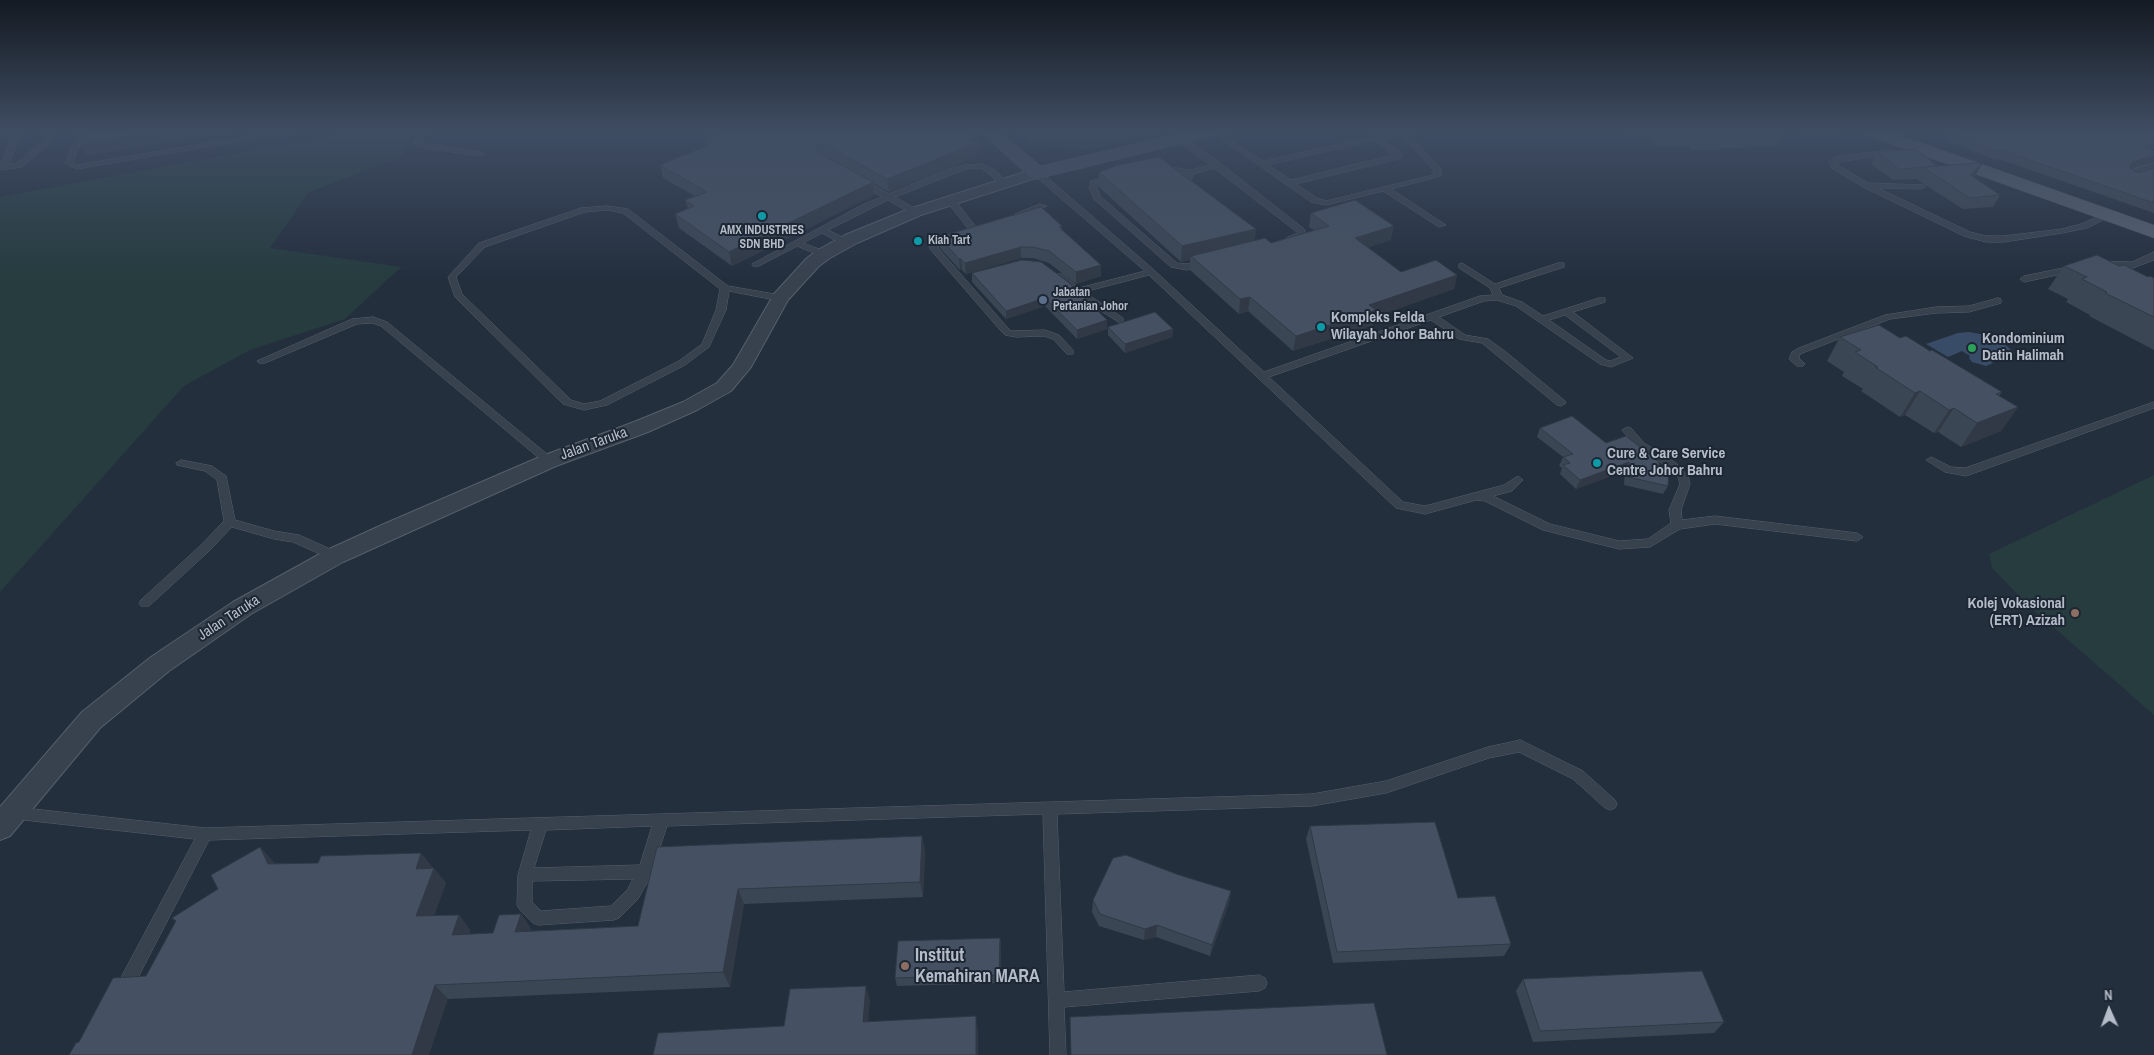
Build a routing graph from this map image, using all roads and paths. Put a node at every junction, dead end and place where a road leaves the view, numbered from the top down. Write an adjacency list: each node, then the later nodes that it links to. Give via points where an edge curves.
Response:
1 (858, 180): 20 (lane)
2 (928, 180): 20 (lane)
3 (1000, 180): 14 (lane)
4 (1012, 180): 14 (street, Jalan Taruka)
5 (1045, 180): 40 (lane)
6 (1104, 180): 34 (lane, via 1094,183 1092,188 1097,197 1174,265 1180,268)
7 (1189, 180): 16 (lane)
8 (1236, 180): 31 (lane, via 1303,234)
9 (1285, 180): 15 (lane)
10 (1300, 180): 15 (lane)
11 (1416, 180): 19 (lane)
12 (1860, 180): 17 (lane)
13 (2010, 180): 24 (main road)
14 (1003, 183): 21 (street, Jalan Taruka)
15 (1289, 183): 19 (lane, via 1321,202)
16 (1192, 184)
17 (1866, 184): 18 (lane); 24 (lane, via 1967,234 1986,239 2062,231)
18 (1921, 187)
19 (1386, 189): 26 (lane)
20 (889, 196): 23 (lane); 27 (lane)
21 (951, 201): 23 (street, Jalan Taruka); 54 (lane, via 977,227 936,242 934,249 968,279 1008,333 1046,333 1056,337)
22 (1043, 206): 25 (lane)
23 (915, 212): 29 (street, Jalan Taruka)
24 (2109, 215): 28 (main road)
25 (1008, 217)
26 (1442, 225)
27 (822, 230): 29 (lane); 30 (lane)
28 (2154, 232)
29 (844, 242): 32 (street, Jalan Taruka)
30 (797, 243): 32 (lane); 35 (lane)
31 (1276, 243)
32 (824, 254): 47 (street, Jalan Taruka)
33 (2154, 255): 41 (lane, via 2132,265 2087,266)
34 (1214, 260)
35 (756, 264)
36 (1561, 265): 43 (lane)
37 (1462, 266): 43 (lane)
38 (2078, 268): 42 (lane)
39 (1050, 271): 45 (lane)
40 (1151, 272): 45 (lane); 57 (lane)
41 (2101, 274)
42 (2024, 279)
43 (1494, 287): 46 (lane)
44 (725, 288): 44 (lane, via 625,211 607,208 584,210 482,245 452,277 458,295 567,402 584,406 602,403 682,363 706,345 721,310); 47 (lane)
45 (1078, 292): 53 (lane)
46 (1498, 297): 51 (lane, via 1484,298); 52 (lane, via 1519,304)
47 (780, 298): 62 (street, Jalan Taruka, via 741,367 724,387 641,427)
48 (1602, 300): 50 (lane)
49 (1998, 302): 56 (lane, via 1969,309 1888,317 1794,354 1794,359)
50 (1566, 311): 52 (lane); 52 (lane, via 1625,354 1627,359 1611,364 1603,362)
51 (1432, 316): 57 (lane); 58 (lane, via 1462,337 1485,342 1503,354)
52 (1543, 319)
53 (1120, 320)
54 (1070, 352)
55 (262, 361): 62 (lane, via 354,321 372,320 384,324)
56 (1800, 364)
57 (1263, 376): 65 (lane, via 1400,505 1425,510)
58 (1561, 403)
59 (2154, 405): 61 (lane, via 1966,472 1949,470)
60 (1627, 430): 67 (lane, via 1640,445 1683,476 1685,484 1675,510)
61 (1931, 460)
62 (549, 461): 69 (street, Jalan Taruka)
63 (181, 463): 66 (lane, via 208,468 222,479)
64 (1518, 480): 65 (lane, via 1508,488)
65 (1471, 497): 67 (lane, via 1487,497 1548,527 1619,545 1650,543)
66 (230, 522): 69 (lane, via 295,538); 70 (lane)
67 (1677, 525): 68 (lane, via 1715,520)
68 (1857, 537)
69 (335, 556): 73 (street, Jalan Taruka, via 242,608 160,664 91,720)
70 (145, 603)
71 (1610, 804): 72 (lane, via 1578,774 1520,746 1488,753 1386,787 1312,800)
72 (1050, 809): 74 (lane); 80 (lane)
73 (6, 820): 76 (lane)
74 (662, 821): 75 (lane); 77 (lane)
75 (540, 825): 76 (lane); 78 (lane)
76 (205, 834): 81 (lane)
77 (645, 872): 78 (lane); 78 (lane, via 632,894 614,913 538,918 525,905)
78 (525, 875)
79 (1260, 984): 80 (lane)
80 (1056, 1000): 82 (lane)
81 (116, 1002)
82 (1058, 1055)

